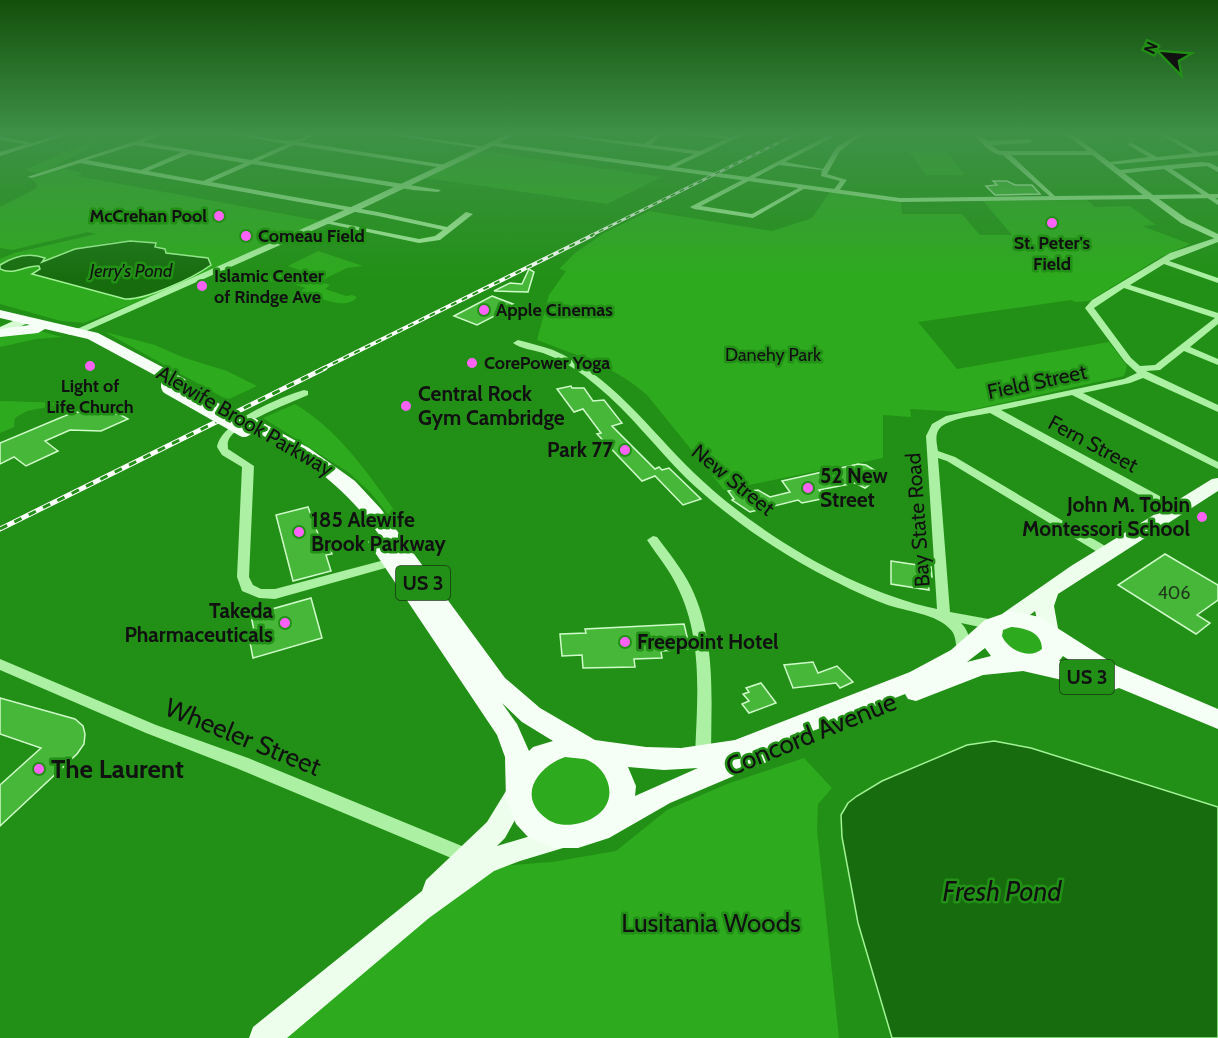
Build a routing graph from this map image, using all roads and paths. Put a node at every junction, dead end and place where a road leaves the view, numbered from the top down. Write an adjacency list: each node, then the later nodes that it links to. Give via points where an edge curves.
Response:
1 (190, 180): 11 (street)
2 (210, 180): 11 (street)
3 (362, 180): 12 (street)
4 (415, 180): 12 (street)
5 (746, 180): 13 (street, via 694,207 753,216)
6 (759, 180): 13 (street)
7 (844, 180): 15 (street)
8 (1034, 180): 19 (street)
9 (1129, 180): 18 (street)
10 (1185, 180): 16 (street)
11 (204, 183): 21 (street)
12 (402, 187): 14 (street); 21 (street)
13 (804, 187): 15 (street)
14 (438, 190)
15 (836, 191): 19 (street, via 900,200)
16 (1208, 196): 17 (street); 18 (street); 20 (street)
17 (1218, 196)
18 (1150, 197): 19 (street); 25 (street)
19 (1053, 198)
20 (1218, 203)
21 (354, 209): 23 (street); 24 (street)
22 (469, 214): 24 (street)
23 (324, 222): 24 (street, via 419,241 435,238); 32 (street)
24 (447, 229)
25 (1218, 238): 26 (street)
26 (1163, 261): 27 (street); 28 (street)
27 (1218, 280)
28 (1122, 285): 31 (street); 41 (street, via 1089,308)
29 (0, 314): 30 (highway, Alewife Brook Parkway / US 3)
30 (21, 319): 33 (main road); 34 (highway, Alewife Brook Parkway / US 3); 35 (main road)
31 (1218, 319): 39 (street, Field Street)
32 (102, 322): 36 (street); 37 (street)
33 (0, 327)
34 (56, 328): 35 (highway); 36 (highway, Alewife Brook Parkway / US 3)
35 (0, 333)
36 (73, 333): 37 (highway, Alewife Brook Parkway / US 3); 42 (highway, Alewife Brook Parkway / US 3)
37 (90, 335): 42 (highway, Alewife Brook Parkway / US 3)
38 (518, 344): 57 (street, New Street, via 553,354 592,377 684,471 770,537 888,600)
39 (1183, 348): 40 (street); 41 (street, Field Street, via 1156,368)
40 (1218, 362)
41 (1140, 371): 43 (street, Field Street, via 1127,381); 45 (street)
42 (174, 384): 48 (highway, Alewife Brook Parkway / US 3, bridge)
43 (1073, 392): 46 (street, Field Street); 50 (street)
44 (304, 393): 55 (street, via 247,420 223,437 224,451 248,466 243,577 247,588 275,594)
45 (1218, 409)
46 (992, 410): 47 (street, Field Street); 52 (street, Fern Street)
47 (939, 422): 49 (street, Bay State Road, via 932,431)
48 (249, 426): 55 (highway, Alewife Brook Parkway / US 3, via 333,486 356,510); 65 (highway, Alewife Brook Parkway / US 3, via 318,460 354,490 491,678 531,715)
49 (933, 453): 54 (street, via 977,474); 57 (street, Bay State Road)
50 (1218, 466)
51 (1218, 483): 52 (main road, Concord Avenue)
52 (1176, 510): 54 (main road, Concord Avenue)
53 (653, 540): 66 (street, via 683,584 701,628 706,675)
54 (1108, 553): 56 (main road, Concord Avenue)
55 (392, 562): 67 (highway, Alewife Brook Parkway / US 3, via 508,731 518,757)
56 (1050, 590): 58 (main road, Concord Avenue); 59 (main road, via 1044,606)
57 (944, 617): 58 (street, New Street); 60 (street, via 960,630)
58 (998, 623): 59 (highway, US 3, via 1031,622); 60 (highway, Concord Avenue / US 3); 61 (highway, via 990,636 996,647)
59 (1048, 634): 61 (highway, via 1054,645 1053,655); 63 (highway, US 3, via 1086,661)
60 (964, 652): 66 (highway, Concord Avenue / US 3, via 898,686 746,746)
61 (1028, 663): 63 (highway, US 3); 68 (highway, Concord Avenue / US 3, via 970,669 670,790)
62 (0, 664): 70 (street, Wheeler Street)
63 (1144, 690): 64 (highway, US 3)
64 (1218, 719)
65 (589, 749): 66 (highway, Concord Avenue / US 3, via 650,760); 67 (highway, via 560,748 540,756 526,770); 68 (highway, via 613,763 623,784 620,807)
66 (703, 758)
67 (518, 790): 69 (highway, US 3, via 521,809 532,824); 70 (main road, via 496,830)
68 (602, 827): 69 (highway, US 3, via 584,835)
69 (564, 837): 71 (main road, via 485,863)
70 (468, 856): 71 (main road)
71 (419, 909): 72 (main road)
72 (264, 1038)

